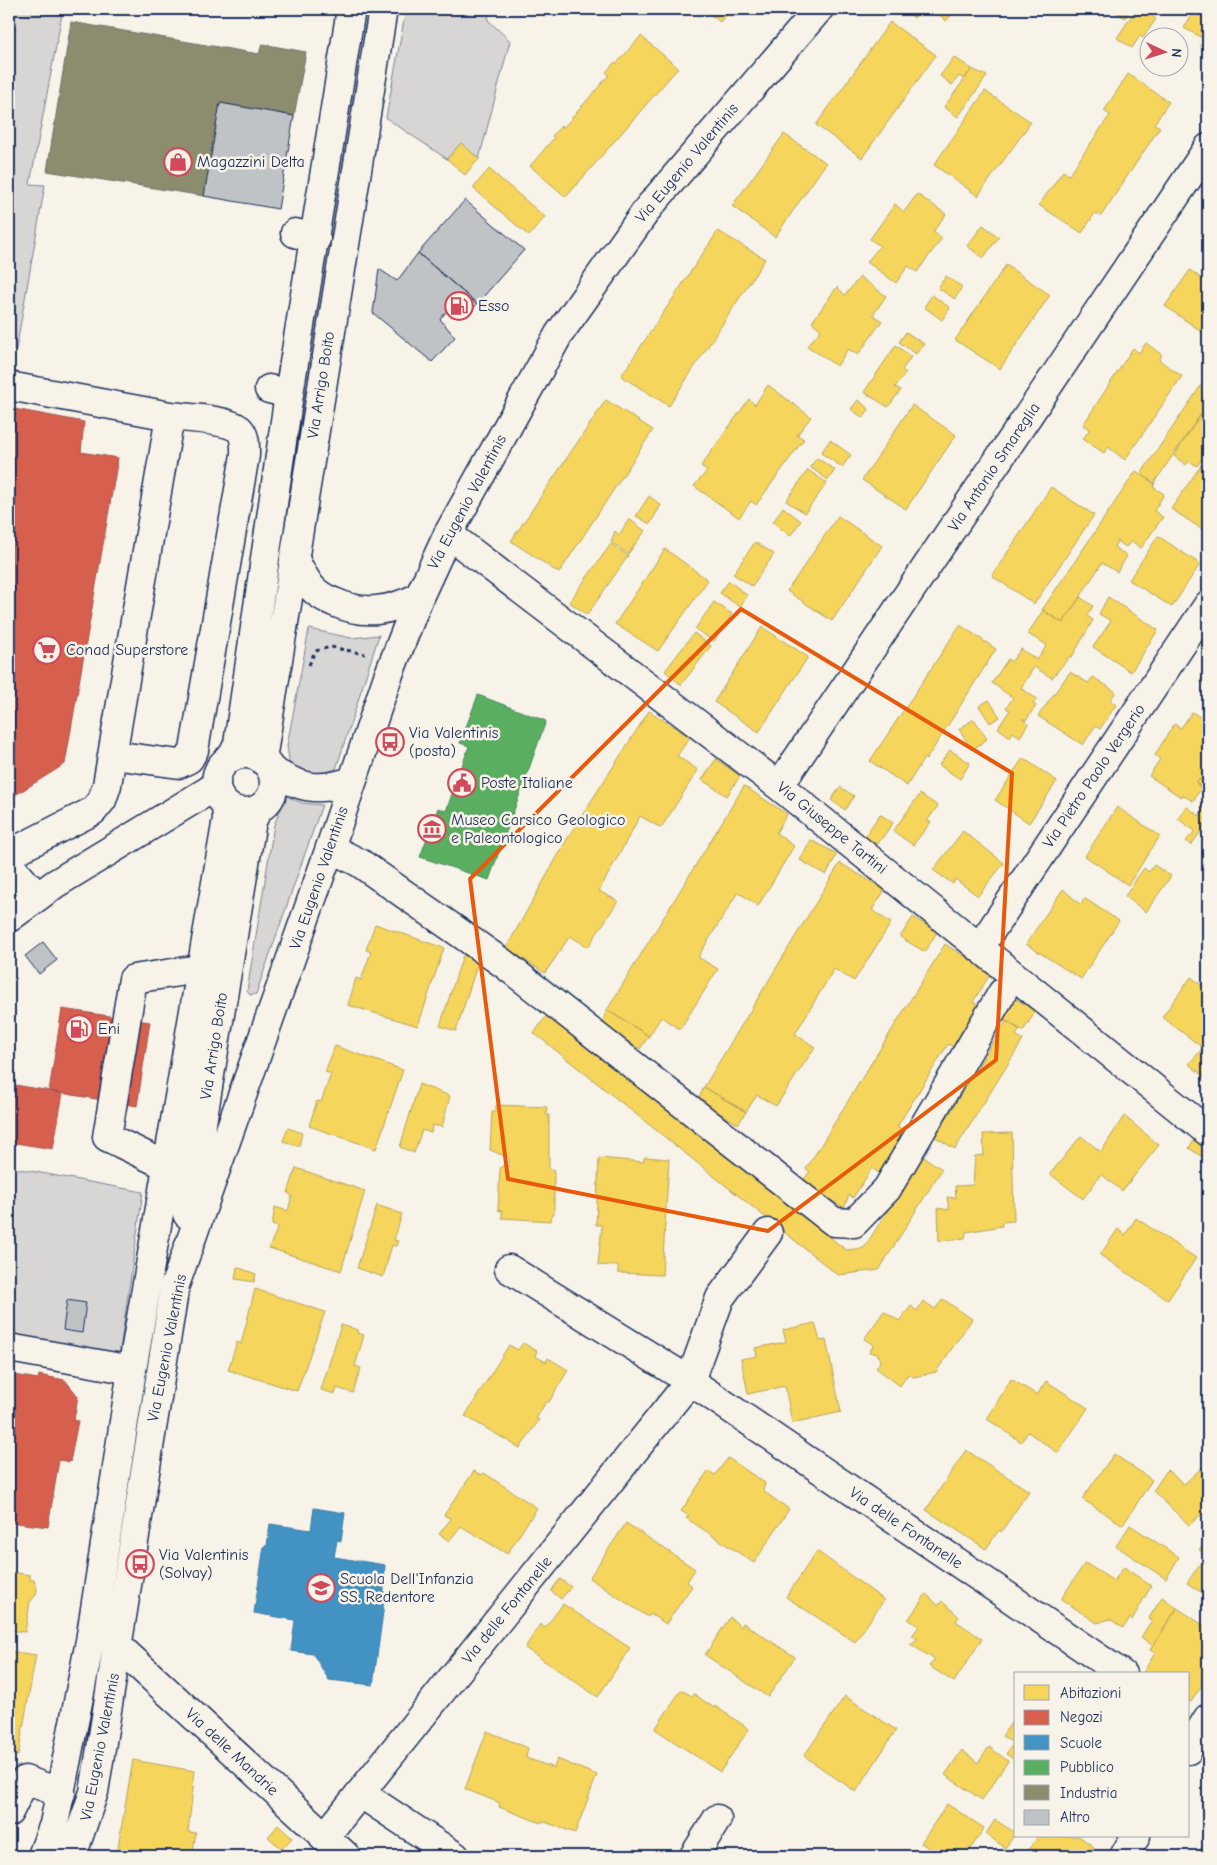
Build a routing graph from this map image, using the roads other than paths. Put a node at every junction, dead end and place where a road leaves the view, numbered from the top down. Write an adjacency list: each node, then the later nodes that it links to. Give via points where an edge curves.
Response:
1 (351, 9): 12 (main road, Via Arrigo Boito, via 305,236 279,391 238,744)
2 (383, 9): 8 (main road, Via Arrigo Boito)
3 (819, 9): 7 (main road, Via Eugenio Valentinis, via 648,207 558,334)
4 (1208, 148): 15 (main road, Via Antonio Smareglia)
5 (9, 386): 6 (main road)
6 (170, 416): 11 (main road); 11 (main road, via 229,424 240,430 245,441 243,465 194,750 179,764)
7 (448, 534): 9 (main road, Via Eugenio Valentinis); 15 (main road, Via Giuseppe Tartini)
8 (294, 557): 9 (main road, via 313,589 343,607 360,612 379,611 398,607); 13 (main road, Via Arrigo Boito, via 262,753)
9 (419, 597): 14 (main road, Via Eugenio Valentinis)
10 (1208, 605): 23 (main road, Via Pietro Paolo Vergerio)
11 (112, 755): 19 (main road, via 102,800 93,811)
12 (232, 757): 13 (main road, via 242,754 254,756); 16 (main road, via 222,764 217,774)
13 (268, 765): 14 (main road, via 288,780 308,788 331,788); 17 (main road, via 274,781 273,792)
14 (352, 781): 18 (main road, Via Eugenio Valentinis)
15 (779, 786): 23 (main road, Via Giuseppe Tartini)
16 (221, 796): 17 (main road, via 236,811); 21 (main road, via 177,808); 24 (main road, Via Arrigo Boito, via 227,819)
17 (258, 809): 31 (main road, Via Arrigo Boito, via 252,821)
18 (330, 848): 25 (main road, via 360,863 504,964 834,1222 854,1223 887,1189); 31 (main road, Via Eugenio Valentinis)
19 (9, 854)
20 (9, 865): 21 (main road)
21 (36, 896): 22 (main road)
22 (9, 918)
23 (980, 947): 26 (main road, Via Giuseppe Tartini)
24 (199, 969): 27 (main road, Via Arrigo Boito); 27 (main road, via 132,979 106,1137)
25 (1002, 993)
26 (1208, 1132)
27 (166, 1166): 30 (main road, Via Arrigo Boito)
28 (768, 1233): 34 (main road, Via delle Fontanelle, via 720,1298)
29 (509, 1270): 34 (main road, Via delle Fontanelle)
30 (147, 1280): 33 (main road, Via Eugenio Valentinis)
31 (175, 1285): 35 (main road, Via Eugenio Valentinis)
32 (9, 1348): 33 (main road)
33 (132, 1370): 37 (main road, Via Eugenio Valentinis, via 90,1641)
34 (690, 1381): 36 (main road, Via delle Fontanelle); 38 (main road, Via delle Fontanelle)
35 (119, 1647): 41 (main road, Via delle Mandrie); 43 (main road, Via Eugenio Valentinis, via 94,1792)
36 (1119, 1672)
37 (61, 1792): 39 (main road, via 25,1780); 44 (main road, Via Eugenio Valentinis)
38 (360, 1792): 41 (main road, Via delle Fontanelle); 46 (main road)
39 (9, 1812)
40 (717, 1819): 47 (main road)
41 (324, 1838): 45 (main road, Via delle Mandrie)
42 (1135, 1838): 48 (main road)
43 (77, 1855)
44 (42, 1856)
45 (346, 1856)
46 (455, 1856)
47 (694, 1856)
48 (1124, 1856)

